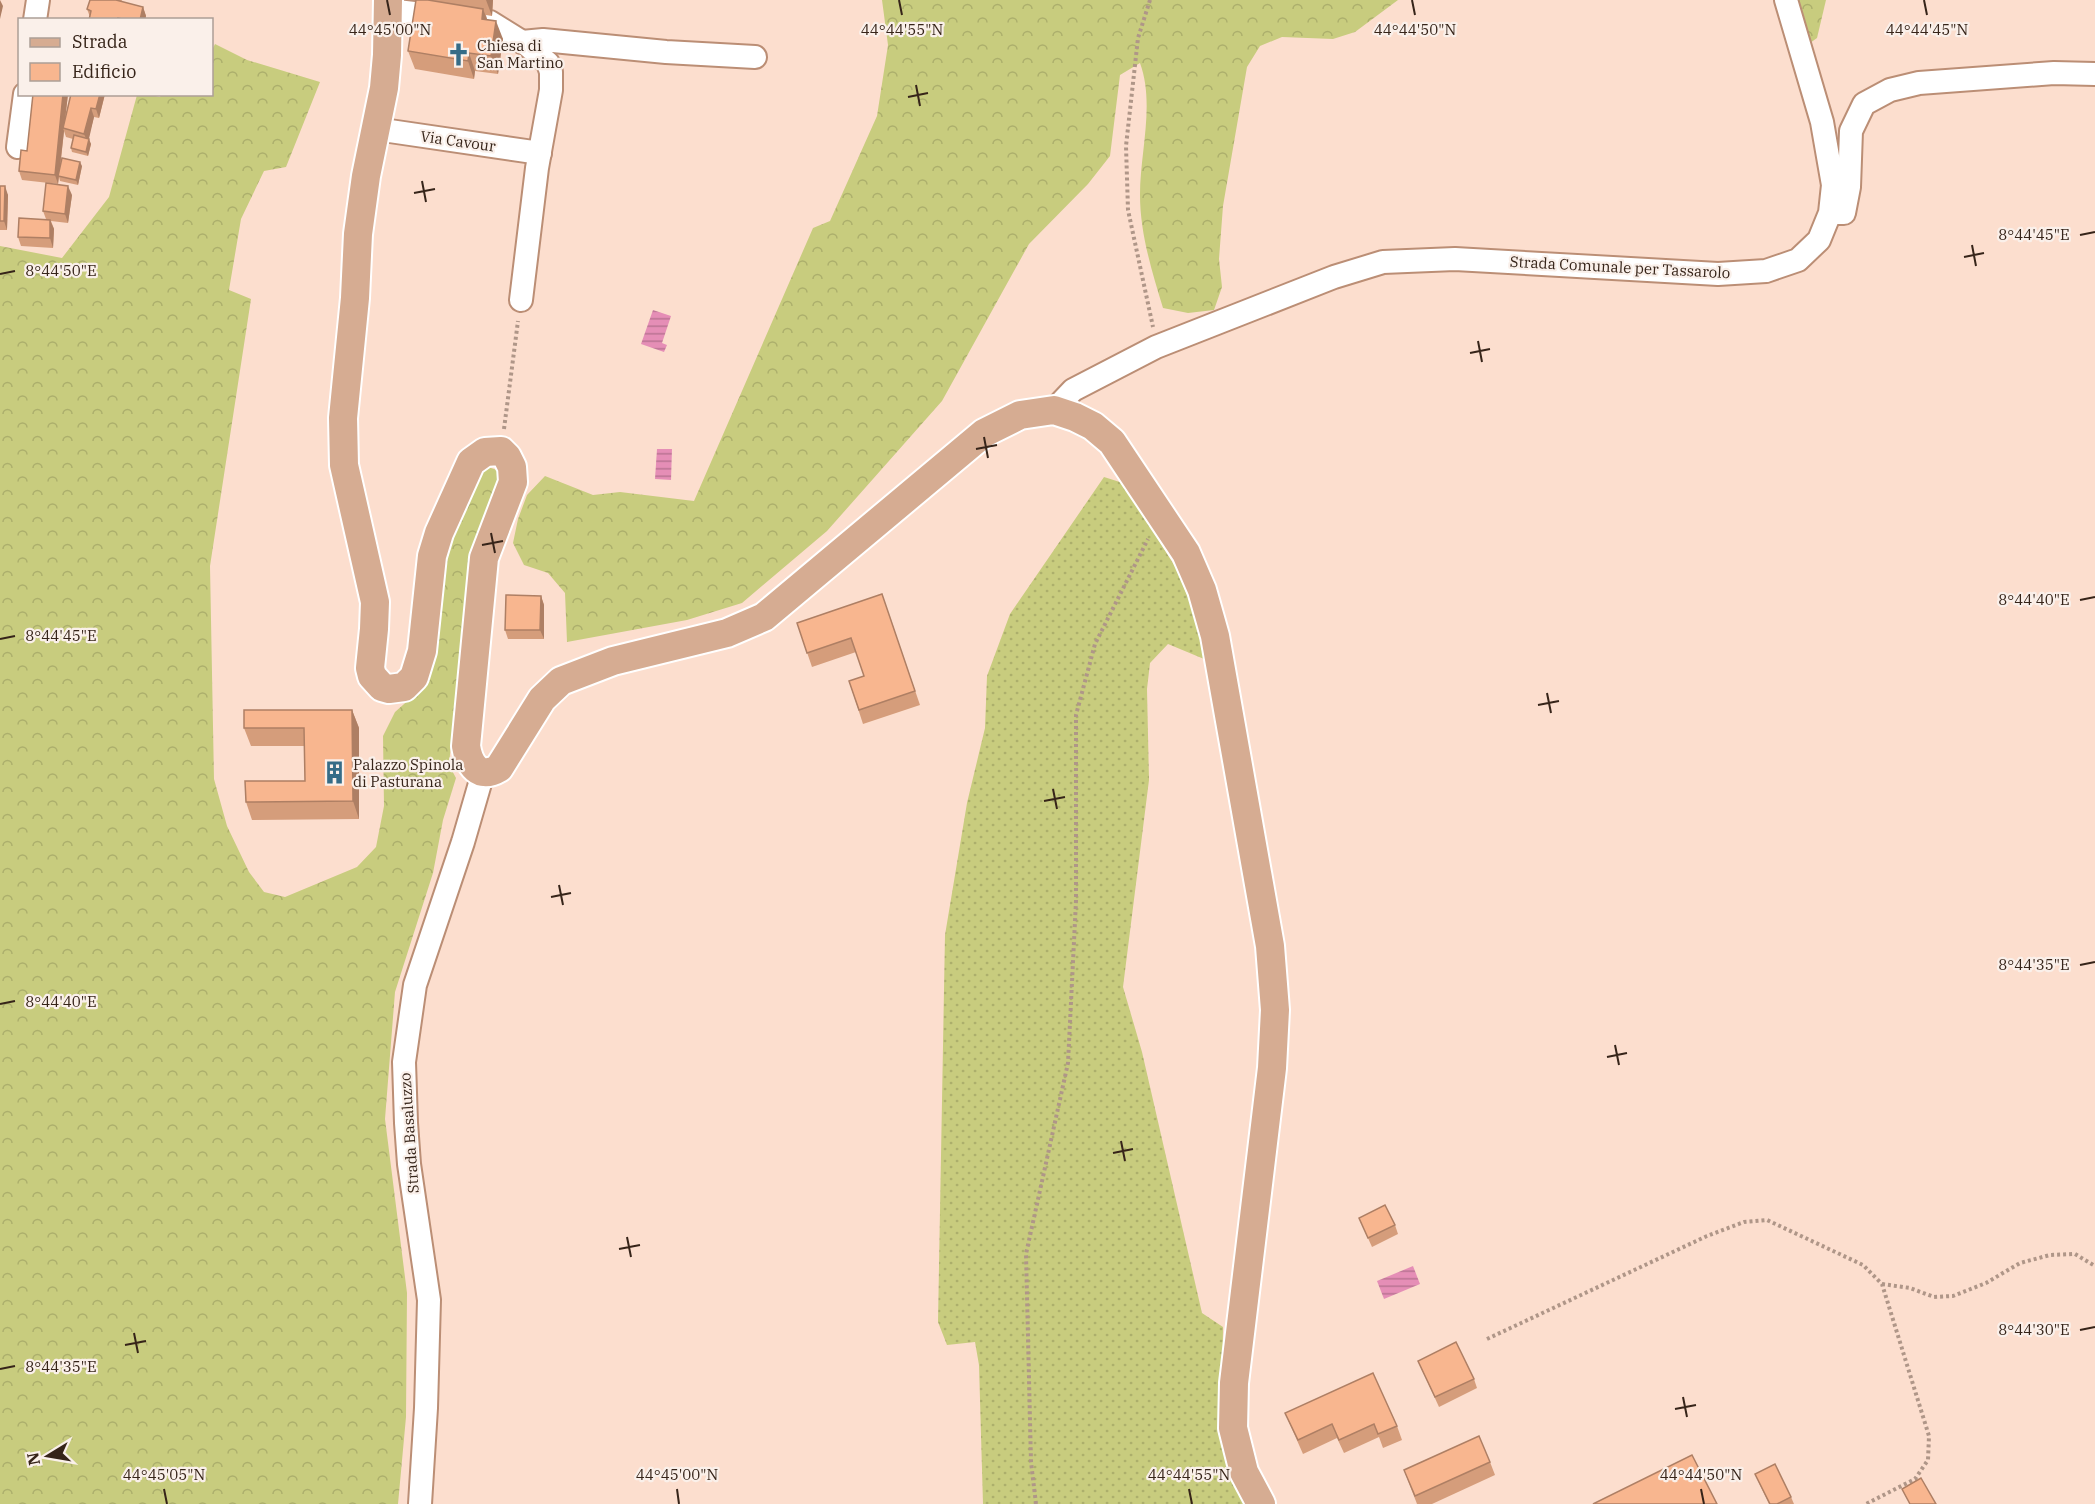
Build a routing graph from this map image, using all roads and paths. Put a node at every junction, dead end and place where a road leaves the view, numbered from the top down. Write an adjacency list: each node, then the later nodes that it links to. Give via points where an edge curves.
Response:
1 (38, 0): 5 (street)
2 (1150, 0): 15 (path, via 1138,38 1127,157 1128,210)
3 (1786, 0): 13 (street, via 1822,122 1833,185)
4 (388, 5): 6 (street, via 490,22); 10 (main road, via 384,88)
5 (35, 18)
6 (522, 42): 7 (street, via 543,40); 12 (street, via 548,63 551,72)
7 (755, 57)
8 (2095, 74): 13 (street, Strada Comunale per Tassarolo, via 2054,73 1919,83 1890,90 1864,104 1851,130 1844,213)
9 (25, 96): 11 (street)
10 (376, 129): 12 (street, Via Cavour); 17 (main road, via 358,234 343,418 344,465 375,602 370,668 382,687 404,687 414,677 422,651 432,556 439,533 471,462 484,452)
11 (18, 147)
12 (540, 153): 14 (street)
13 (1830, 213): 15 (street, Strada Comunale per Tassarolo, via 1819,240 1798,260 1766,271 1718,274 1455,259 1383,262 1334,277)
14 (521, 300): 17 (path)
15 (1156, 348): 16 (street, Strada Comunale per Tassarolo, via 1073,390)
16 (1054, 410): 18 (main road, via 1093,426 1112,442); 19 (main road, via 1020,415 984,433 764,617 728,633 613,661 561,681 542,699 499,768)
17 (501, 451): 19 (main road, via 512,467 513,482 484,558 466,747 468,758)
18 (1160, 514): 24 (path, via 1095,644 1076,715 1076,901 1068,1063 1026,1254 1030,1462); 25 (main road, via 1186,553 1215,636 1270,946 1275,1010 1272,1068 1234,1383 1233,1428 1244,1472)
19 (483, 773): 23 (street, Strada Basaluzzo, via 415,985 404,1062 409,1164 429,1300)
20 (2095, 1266): 21 (path, via 2074,1254 2050,1255 2020,1263 1953,1296 1934,1297)
21 (1882, 1284): 22 (path, via 1863,1265 1767,1220 1744,1222); 26 (path, via 1929,1436 1928,1460 1915,1479)
22 (1487, 1339)
23 (420, 1504)
24 (1036, 1504)
25 (1261, 1504)
26 (1866, 1504)

